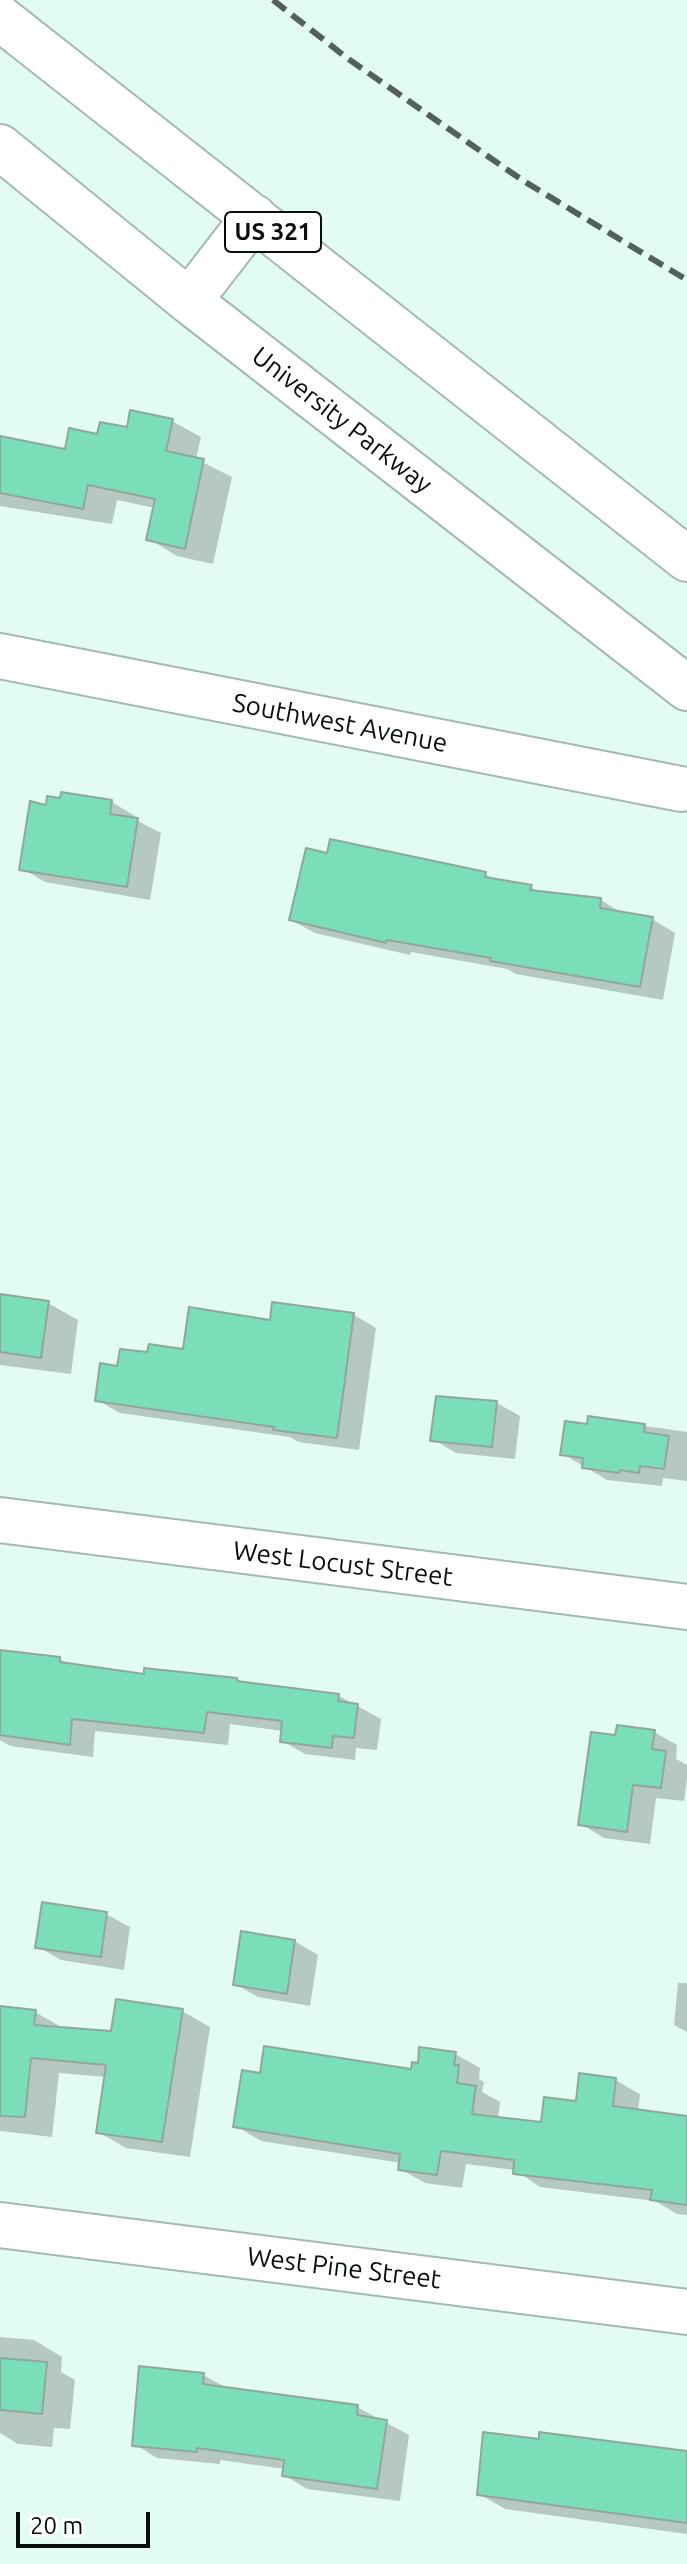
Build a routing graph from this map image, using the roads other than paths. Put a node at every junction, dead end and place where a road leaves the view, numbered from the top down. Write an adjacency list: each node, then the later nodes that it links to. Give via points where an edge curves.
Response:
1 (0, 18): 3 (main road, US 321)
2 (0, 147): 4 (main road, University Parkway)
3 (254, 217): 4 (main road); 5 (main road, US 321)
4 (189, 301): 7 (main road, University Parkway)
5 (687, 559)
6 (0, 656): 8 (main road, Southwest Avenue)
7 (687, 688)
8 (681, 789)
9 (0, 1520): 10 (main road, West Locust Street)
10 (687, 1607)
11 (0, 2225): 12 (main road, West Pine Street)
12 (687, 2312)

